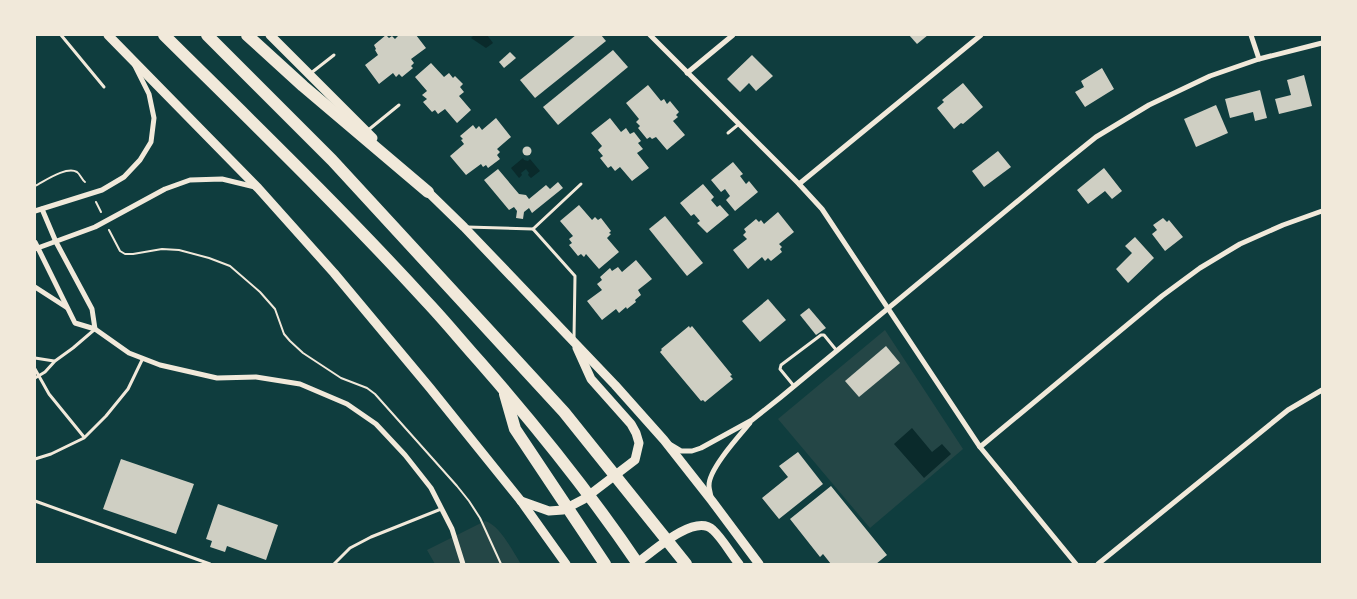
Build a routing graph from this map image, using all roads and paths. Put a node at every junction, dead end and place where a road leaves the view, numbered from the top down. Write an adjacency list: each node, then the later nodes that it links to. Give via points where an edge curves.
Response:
1 (61, 35): 17 (lane)
2 (108, 35): 13 (main road)
3 (164, 35): 51 (highway, via 325,195)
4 (207, 35): 69 (highway, via 332,160 564,412)
5 (247, 35): 27 (highway)
6 (270, 35): 16 (main road)
7 (650, 35): 15 (street)
8 (733, 35): 15 (street)
9 (982, 35): 24 (street)
10 (1251, 35): 14 (street)
11 (1322, 44): 14 (street)
12 (334, 55): 16 (lane)
13 (130, 57): 26 (main road); 29 (street, via 149,94 154,118 151,142 124,177 102,190)
14 (1259, 60): 41 (street, via 1210,76 1149,104 1096,137)
15 (687, 73): 19 (street)
16 (309, 75): 20 (main road)
17 (104, 87)
18 (399, 105): 20 (lane)
19 (739, 124): 21 (lane); 24 (street)
20 (366, 132): 27 (main road)
21 (728, 133)
22 (84, 182): 25 (path, via 77,172 68,170)
23 (581, 184): 34 (lane)
24 (799, 184): 41 (street, via 822,209)
25 (35, 186)
26 (258, 188): 37 (street, via 222,179 190,180 165,189 95,227); 59 (main road, via 334,273)
27 (428, 192): 33 (main road)
28 (96, 202): 31 (path)
29 (42, 209): 30 (street); 37 (street)
30 (35, 211)
31 (101, 212)
32 (1322, 212): 56 (street, via 1240,244 1200,268)
33 (464, 227): 34 (lane); 43 (main road)
34 (533, 229): 43 (lane, via 575,276)
35 (109, 230): 65 (path, via 125,254 179,250 230,266 260,292 274,309 284,334 303,353 341,378 375,394 457,486 480,518)
36 (35, 242): 38 (street)
37 (56, 242): 38 (street); 42 (street, via 92,309)
38 (36, 249): 40 (street)
39 (35, 287): 40 (street)
40 (67, 308): 42 (street, via 75,323)
41 (888, 308): 44 (street); 56 (street)
42 (95, 329): 46 (street, via 129,353); 47 (lane)
43 (574, 341): 55 (main road); 59 (main road, via 591,379 636,433 639,443 635,460 584,499 563,510 549,511)
44 (837, 351): 50 (street); 50 (lane, via 822,335 781,365 780,369)
45 (35, 358): 47 (lane)
46 (143, 358): 54 (lane, via 128,389); 61 (street, via 217,378 256,377 300,384 347,404 376,424 405,455)
47 (55, 361): 49 (lane)
48 (35, 369): 49 (lane)
49 (37, 377): 54 (lane)
50 (794, 386): 53 (street)
51 (504, 389): 67 (highway, via 515,430); 68 (highway, via 574,473)
52 (1322, 390): 73 (street, via 1288,410)
53 (752, 420): 55 (street, via 692,451 680,451); 60 (street, via 711,475)
54 (84, 438): 57 (lane)
55 (664, 440): 60 (main road)
56 (980, 447): 72 (street)
57 (35, 459)
58 (35, 501): 62 (lane)
59 (521, 501): 66 (main road)
60 (712, 501): 71 (main road)
61 (442, 509): 63 (lane, via 370,537 350,548); 64 (street)
62 (210, 564)
63 (334, 564)
64 (463, 564)
65 (501, 564)
66 (566, 564)
67 (605, 564)
68 (637, 564): 70 (main road, via 677,534 700,525 712,528)
69 (686, 564)
70 (739, 564)
71 (759, 564)
72 (1076, 564)
73 (1098, 564)

